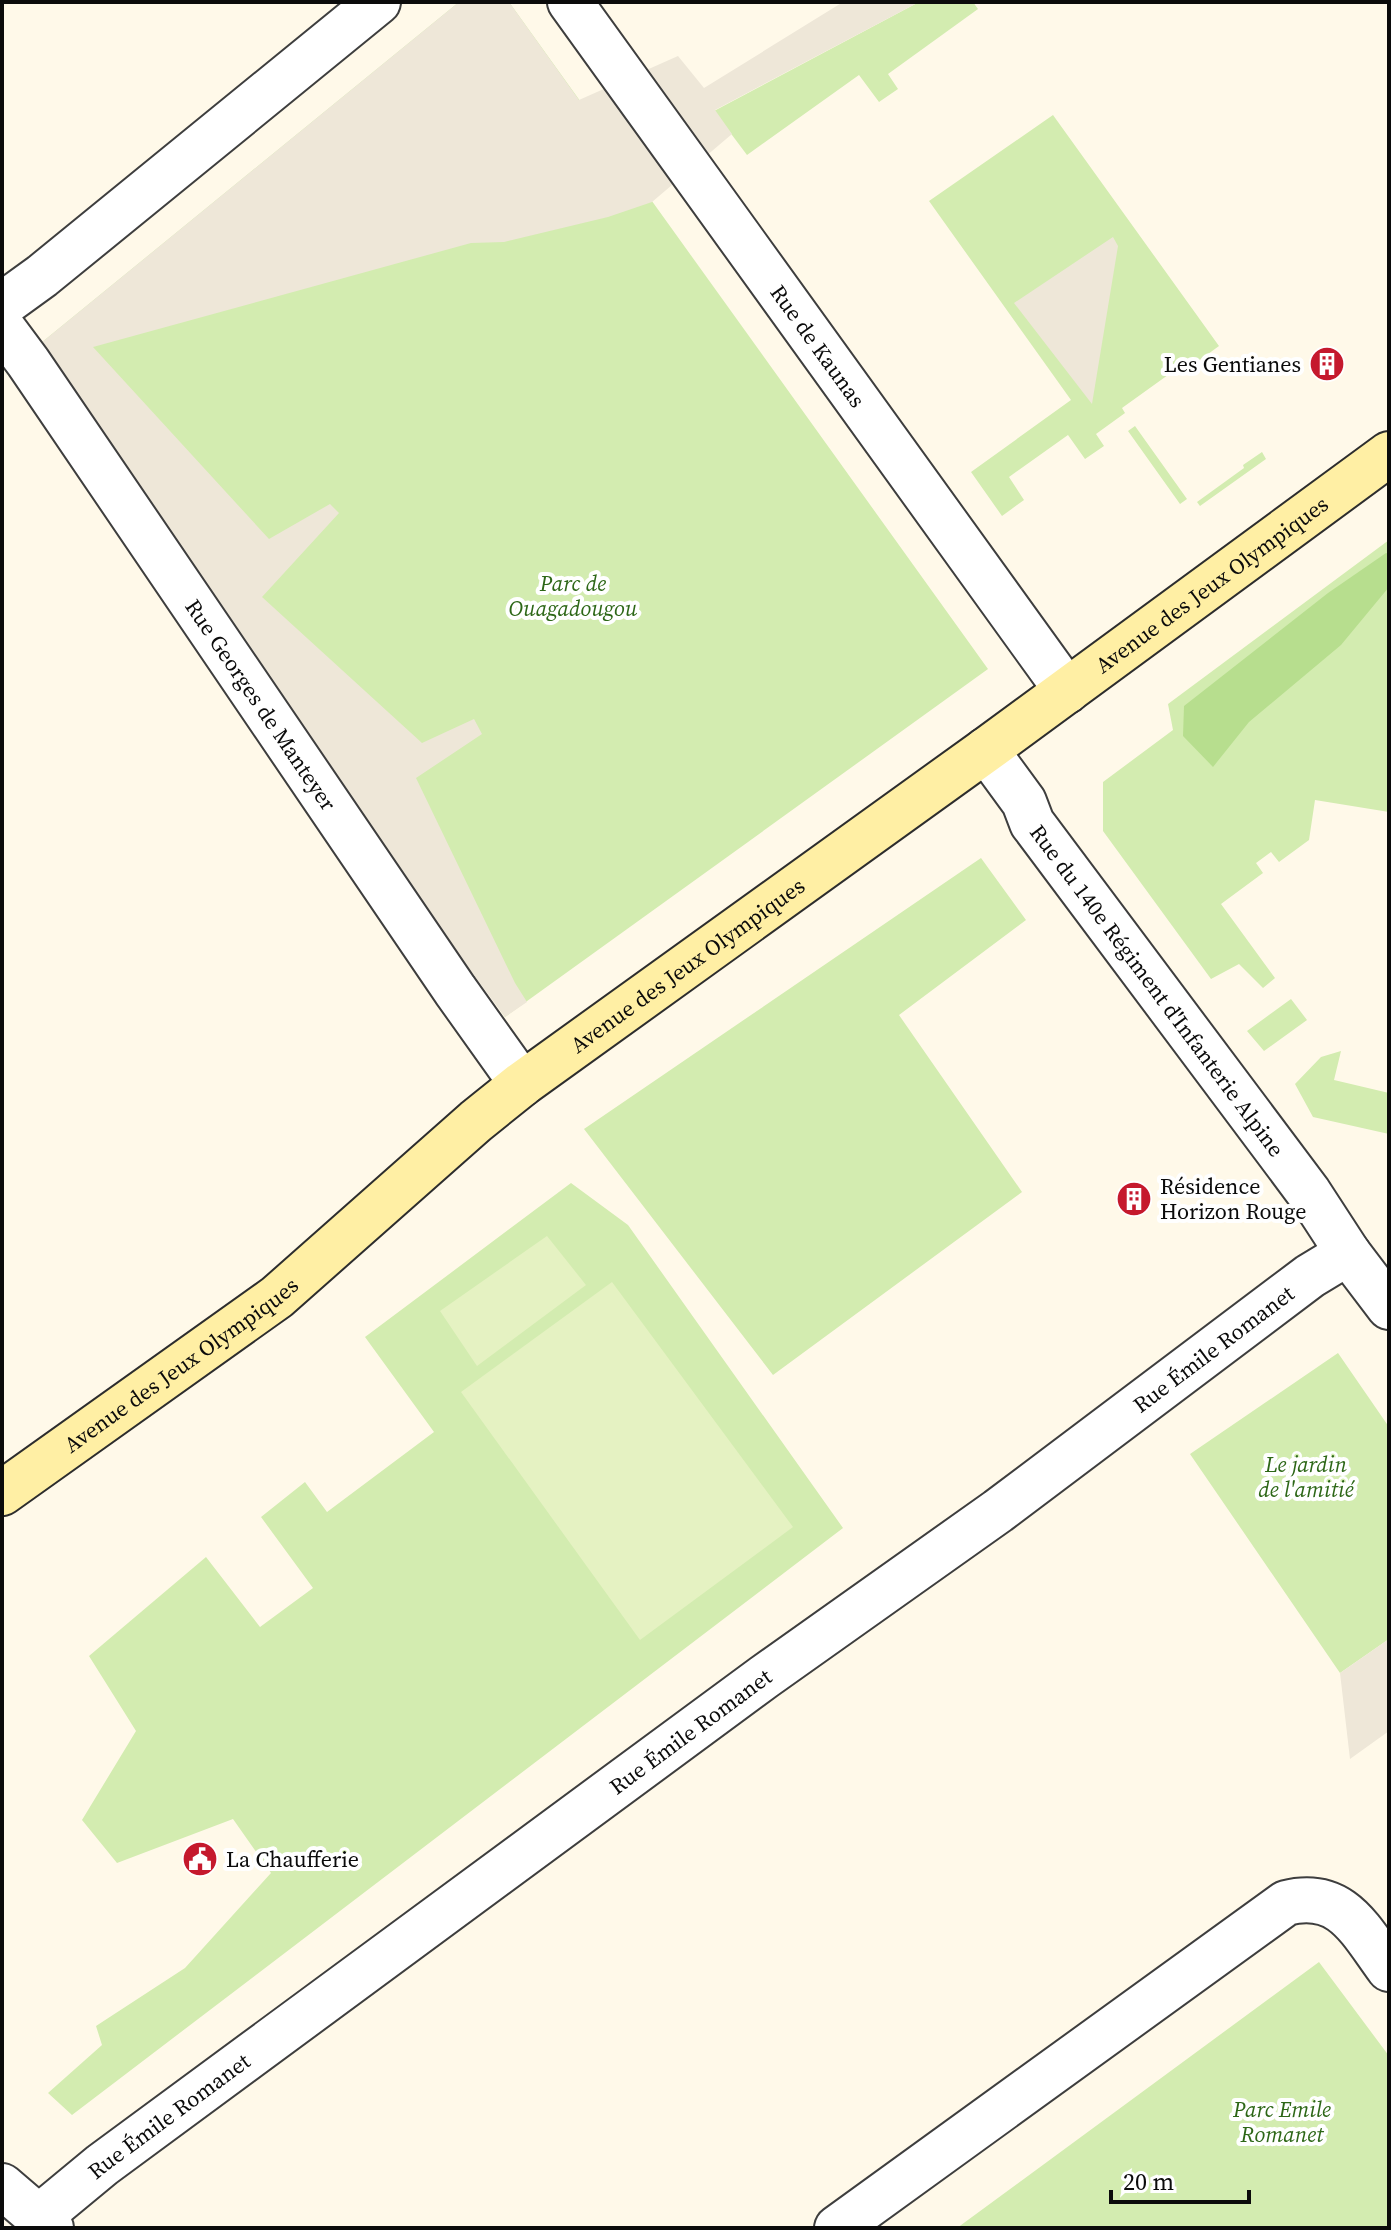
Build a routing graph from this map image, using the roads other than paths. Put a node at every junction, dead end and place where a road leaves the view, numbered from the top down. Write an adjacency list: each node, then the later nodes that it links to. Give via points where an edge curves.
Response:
1 (378, 2): 3 (street)
2 (570, 2): 6 (street, Rue de Kaunas)
3 (2, 305)
4 (2, 327): 8 (street, Rue Georges de Manteyer)
5 (1389, 454): 6 (main road, Avenue des Jeux Olympiques)
6 (1067, 691): 7 (main road, Avenue des Jeux Olympiques)
7 (986, 750): 8 (main road, Avenue des Jeux Olympiques); 9 (street, Rue du 140e Régiment d'Infanterie Alpine, via 1024,802 1032,823)
8 (522, 1084): 11 (main road, Avenue des Jeux Olympiques, via 277,1297)
9 (1348, 1253): 10 (street, Rue du 140e Régiment d'Infanterie Alpine); 14 (street, Rue Émile Romanet, via 102,2165)
10 (1389, 1307)
11 (2, 1493)
12 (1389, 1969): 15 (street, via 1344,1911 1307,1898 1286,1903)
13 (2, 2186): 14 (street)
14 (45, 2223)
15 (837, 2228)

